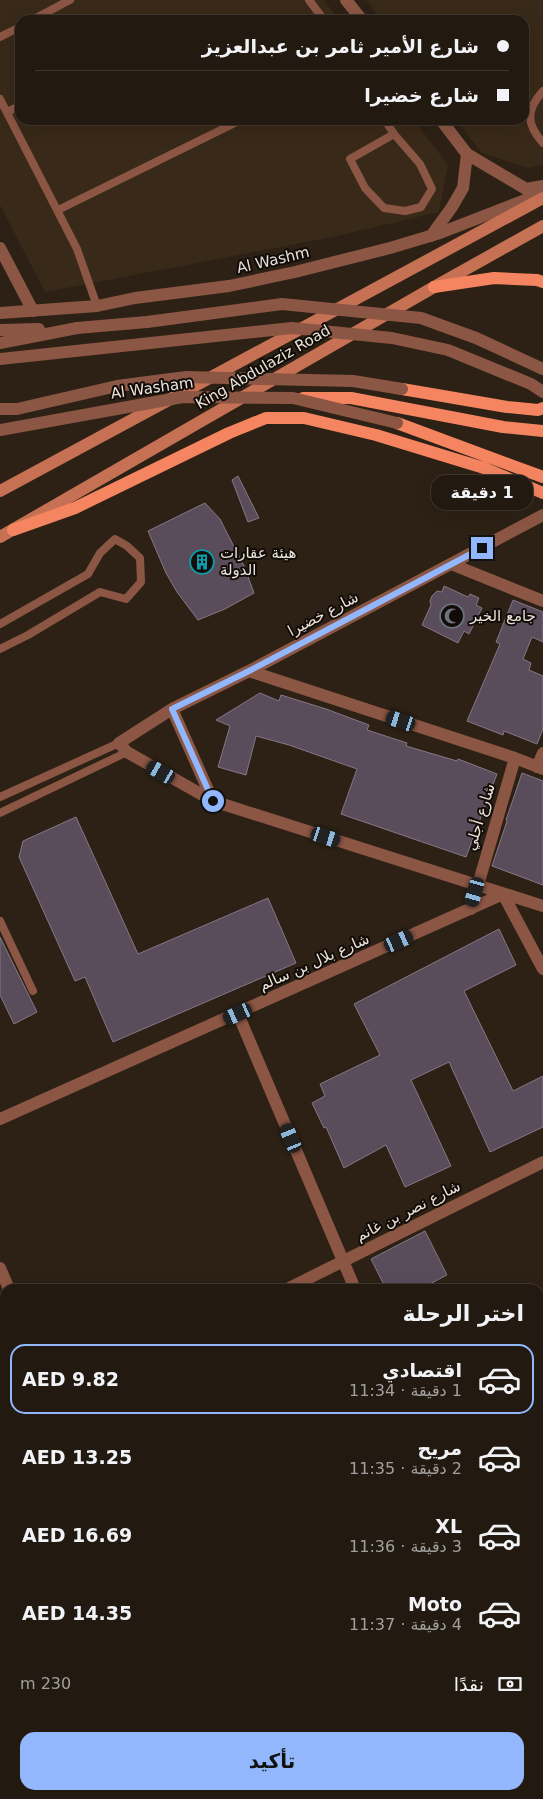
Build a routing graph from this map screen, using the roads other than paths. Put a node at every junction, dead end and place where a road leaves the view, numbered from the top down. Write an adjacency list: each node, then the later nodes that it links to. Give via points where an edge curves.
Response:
1 (70, 0): 4 (lane)
2 (309, 0): 6 (lane)
3 (346, 0): 7 (street)
4 (61, 2): 5 (lane)
5 (40, 15)
6 (320, 15)
7 (358, 15)
8 (15, 30): 9 (lane)
9 (0, 37)
10 (543, 91): 18 (lane, via 531,110 530,122)
11 (0, 98): 13 (lane)
12 (15, 108): 13 (lane)
13 (7, 112): 23 (lane)
14 (231, 125): 23 (lane)
15 (388, 125): 17 (lane)
16 (445, 125): 19 (street)
17 (394, 134): 17 (lane, via 420,164 432,189 421,207 405,211 384,208 365,188 350,159)
18 (541, 137)
19 (467, 154): 20 (street, via 526,189); 25 (street, via 462,188)
20 (543, 186)
21 (543, 193): 25 (street, Al Washm)
22 (543, 198): 47 (main road, King Abdulaziz Road)
23 (58, 210): 29 (lane, via 77,249)
24 (543, 226): 28 (main road, King Abdulaziz Road)
25 (431, 236): 29 (street, Al Washm, via 229,286)
26 (0, 248): 30 (street)
27 (543, 282): 28 (main road, via 494,278)
28 (434, 287): 50 (main road, King Abdulaziz Road)
29 (97, 306): 30 (street, Al Washm)
30 (33, 311): 31 (street, Al Washm)
31 (0, 313)
32 (77, 328): 33 (street); 34 (street); 35 (street); 37 (street, bridge, via 282,304 421,318 476,338)
33 (0, 330)
34 (0, 335)
35 (0, 343)
36 (0, 359): 39 (street, bridge, via 292,328 392,338 448,350)
37 (543, 369)
38 (402, 388): 41 (main road, via 507,408); 42 (street, bridge, via 353,381 186,377 116,386 17,409)
39 (543, 392)
40 (293, 398): 43 (street, Al Washam, bridge); 44 (street, Al Washam, bridge, via 183,397); 45 (main road, via 352,398)
41 (543, 408)
42 (0, 409)
43 (397, 423): 46 (main road)
44 (0, 430)
45 (543, 432)
46 (543, 477)
47 (0, 491)
48 (543, 493): 50 (main road, via 484,468 376,436 304,418 266,418 74,508)
49 (543, 515): 52 (street, شارع خضيرا)
50 (14, 530): 51 (main road, King Abdulaziz Road)
51 (0, 537)
52 (452, 564): 53 (street); 56 (street, شارع خضيرا)
53 (543, 601)
54 (0, 624): 55 (lane, via 88,574 100,553 115,540 140,558 141,582 126,599 100,592)
55 (0, 649)
56 (249, 671): 57 (street, شارع خضيرا); 60 (street)
57 (172, 709): 58 (street, شارع خضيرا); 63 (street)
58 (123, 747): 62 (lane); 63 (street); 64 (lane)
59 (543, 753): 61 (street)
60 (515, 758): 61 (street); 65 (street, شارع أجلي)
61 (540, 768)
62 (0, 797)
63 (213, 801): 65 (street)
64 (0, 813)
65 (476, 885): 66 (street); 68 (street, شارع أجلي)
66 (503, 894): 67 (street); 68 (street, شارع بلال بن سالم); 70 (street)
67 (543, 906)
68 (470, 909): 72 (street, شارع بلال بن سالم)
69 (0, 921): 71 (lane)
70 (543, 969)
71 (33, 991)
72 (238, 1014): 73 (street, شارع بلال بن سالم); 75 (street)
73 (0, 1119)
74 (543, 1162): 75 (street, شارع نصر بن غانم)
75 (344, 1262): 78 (street, شارع نصر بن غانم); 79 (street)
76 (0, 1268): 77 (street)
77 (7, 1284)
78 (298, 1284)
79 (353, 1284)

